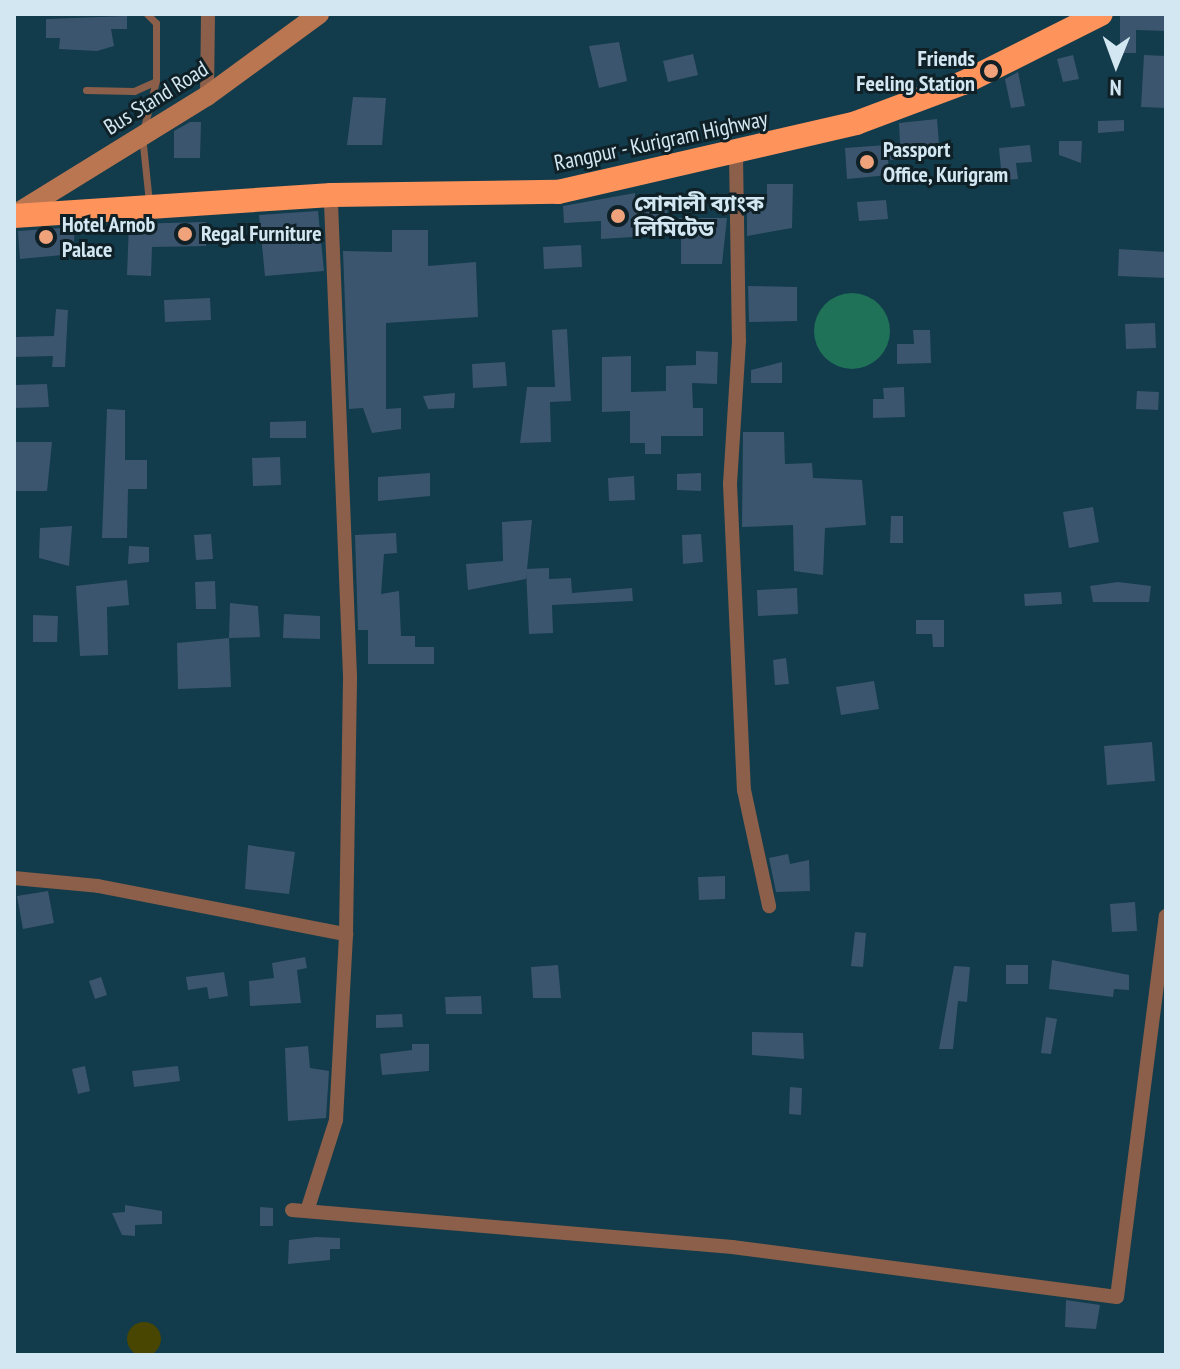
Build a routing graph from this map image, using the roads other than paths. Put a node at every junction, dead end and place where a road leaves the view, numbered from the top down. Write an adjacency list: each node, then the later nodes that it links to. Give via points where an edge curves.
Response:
1 (147, 14): 5 (lane, via 156,23)
2 (208, 14): 7 (street)
3 (319, 14): 7 (street, Bus Stand Road)
4 (1101, 14): 9 (highway, Rangpur - Kurigram Highway, via 963,83 856,123)
5 (156, 81): 6 (lane, via 134,91); 8 (lane)
6 (86, 90)
7 (207, 96): 8 (street, Bus Stand Road)
8 (142, 135): 11 (lane); 12 (street, Bus Stand Road)
9 (736, 155): 10 (highway, Rangpur - Kurigram Highway, via 558,192); 14 (street, via 739,341 730,484 744,790)
10 (331, 195): 11 (highway, Rangpur - Kurigram Highway); 16 (street, via 350,676)
11 (150, 205): 12 (highway, Rangpur - Kurigram Highway)
12 (14, 215)
13 (14, 878): 16 (street, via 98,886)
14 (769, 906)
15 (1166, 916): 16 (street, via 1117,1297 732,1247 299,1210 336,1120)
16 (346, 934)

